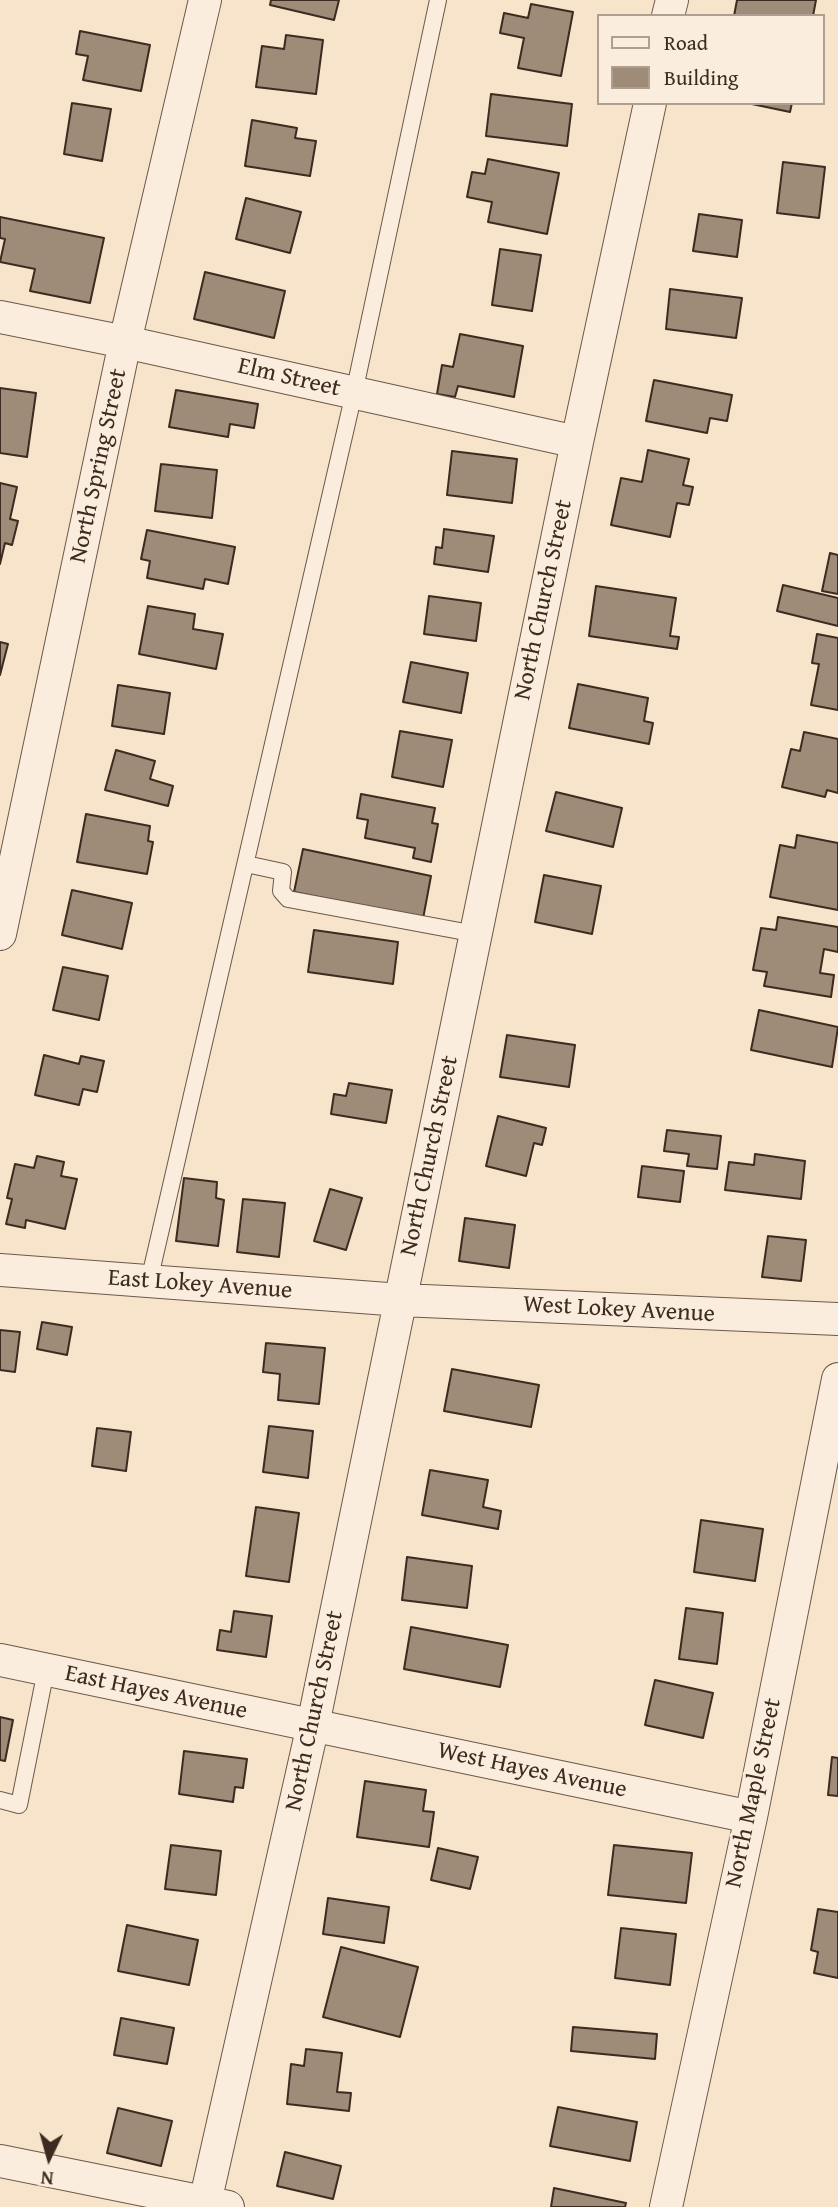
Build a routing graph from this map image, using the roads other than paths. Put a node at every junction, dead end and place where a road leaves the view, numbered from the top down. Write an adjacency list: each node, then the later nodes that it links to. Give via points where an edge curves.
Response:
1 (205, 0): 5 (street, North Spring Street)
2 (438, 0): 6 (lane)
3 (650, 105): 7 (street, North Church Street)
4 (0, 317): 5 (street, Elm Street)
5 (125, 342): 6 (street, Elm Street); 9 (street, North Spring Street)
6 (354, 393): 7 (street, Elm Street); 8 (lane)
7 (577, 442): 10 (street, North Church Street)
8 (246, 864): 10 (lane, via 283,872 281,891 288,899); 12 (lane)
9 (0, 934)
10 (476, 934): 13 (street, North Church Street)
11 (0, 1270): 12 (street, East Lokey Avenue)
12 (149, 1281): 13 (street, East Lokey Avenue)
13 (401, 1300): 14 (street, West Lokey Avenue); 18 (street, North Church Street)
14 (838, 1320)
15 (838, 1379): 20 (street, North Maple Street)
16 (0, 1660): 17 (street, East Hayes Avenue)
17 (46, 1670): 18 (street, East Hayes Avenue); 19 (lane, via 19,1805)
18 (313, 1726): 20 (street, West Hayes Avenue); 22 (street, North Church Street)
19 (0, 1800)
20 (751, 1817): 23 (street, North Maple Street)
21 (0, 2161): 22 (street)
22 (212, 2205)
23 (666, 2207)

